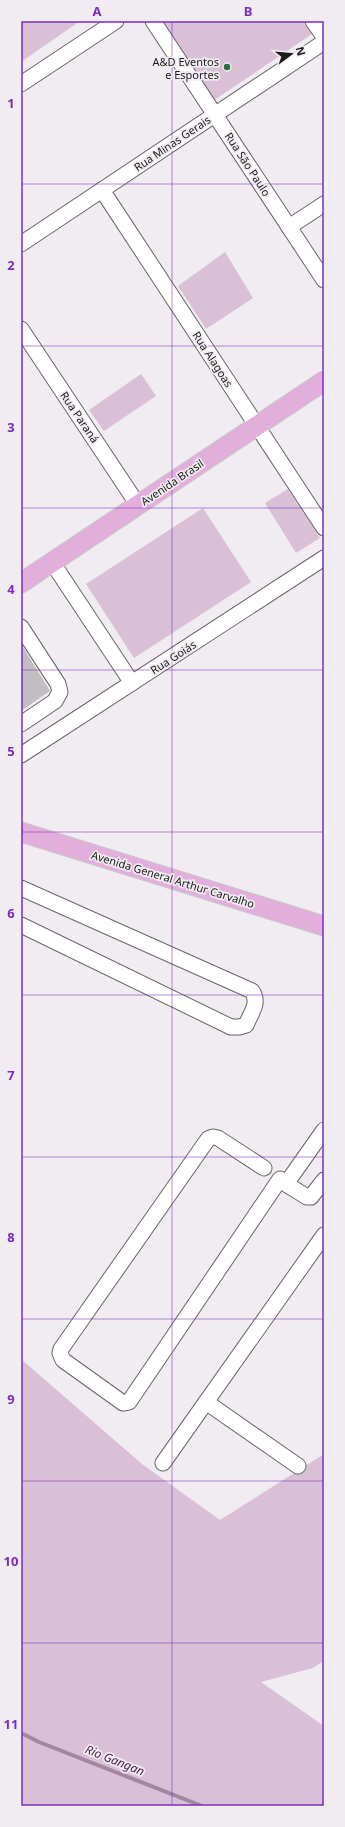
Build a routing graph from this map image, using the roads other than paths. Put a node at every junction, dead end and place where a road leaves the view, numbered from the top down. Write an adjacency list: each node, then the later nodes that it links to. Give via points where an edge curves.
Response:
1 (116, 21): 6 (street)
2 (153, 21): 7 (street, Rua São Paulo)
3 (313, 21): 4 (street)
4 (324, 38)
5 (324, 42): 7 (street, Rua Minas Gerais)
6 (21, 84)
7 (216, 114): 8 (street, Rua Minas Gerais); 10 (street, Rua São Paulo)
8 (102, 190): 11 (street, Rua Minas Gerais); 15 (street, Rua Alagoas)
9 (324, 204): 10 (street)
10 (289, 227): 12 (street, Rua São Paulo)
11 (21, 244)
12 (324, 280)
13 (21, 329): 16 (street, Rua Paraná)
14 (324, 381): 15 (main road, Avenida Brasil)
15 (257, 426): 16 (main road, Avenida Brasil); 17 (street, Rua Alagoas)
16 (138, 505): 19 (main road, Avenida Brasil)
17 (324, 528)
18 (324, 558): 22 (street, Rua Goiás)
19 (52, 562): 20 (main road, Avenida Brasil); 22 (street)
20 (21, 583)
21 (21, 626): 23 (street, via 60,692 55,701)
22 (132, 683): 24 (street, Rua Goiás)
23 (21, 724)
24 (21, 755)
25 (21, 832): 28 (main road, Avenida General Arthur Carvalho)
26 (21, 888): 27 (street, via 252,991 256,1002 246,1024 231,1028)
27 (21, 925)
28 (324, 926)
29 (324, 1130): 32 (street, via 286,1184 307,1197 314,1194)
30 (264, 1168): 31 (street, via 218,1138 208,1138 61,1349 63,1360 123,1403 129,1402)
31 (280, 1179)
32 (324, 1180)
33 (324, 1235): 34 (street)
34 (206, 1402): 35 (street); 36 (street)
35 (164, 1463)
36 (298, 1466)

